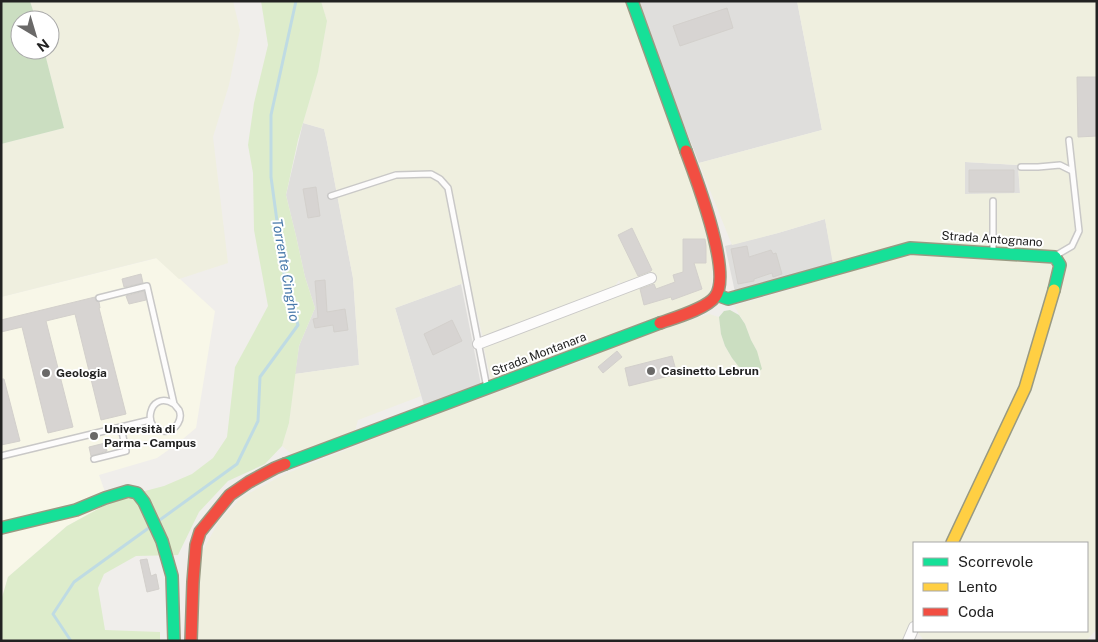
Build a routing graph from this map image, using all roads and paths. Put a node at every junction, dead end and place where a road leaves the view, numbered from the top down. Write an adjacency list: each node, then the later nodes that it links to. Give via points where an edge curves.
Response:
1 (632, 1): 10 (main road, via 710,222 719,258)
2 (1069, 140): 4 (lane)
3 (1021, 167): 4 (lane, via 1060,165)
4 (1072, 171): 8 (lane, via 1078,231 1072,246)
5 (331, 196): 12 (lane, via 396,176 431,174 448,188)
6 (994, 201): 7 (lane)
7 (993, 252): 8 (main road, Strada Antognano); 10 (main road, Strada Antognano, via 910,248 728,299)
8 (1055, 257): 20 (main road, Strada Antognano, via 1060,265 1058,276 1025,388)
9 (651, 278): 12 (street)
10 (717, 295): 13 (main road, Strada Montanara, via 690,312)
11 (99, 298): 14 (lane, via 147,286)
12 (478, 344): 13 (lane)
13 (487, 388): 23 (main road, Strada Montanara, via 276,468 230,495 208,520 196,545)
14 (174, 404): 15 (lane, via 166,401 156,403 150,411); 15 (lane, via 180,413 174,428 160,430)
15 (150, 420): 16 (lane)
16 (121, 427): 17 (lane); 18 (lane, via 126,451)
17 (1, 456)
18 (94, 458)
19 (1, 528): 22 (main road, via 76,510 128,491 137,493 162,541 172,576)
20 (952, 542)
21 (913, 629): 24 (street)
22 (174, 641)
23 (191, 641)
24 (908, 641)

